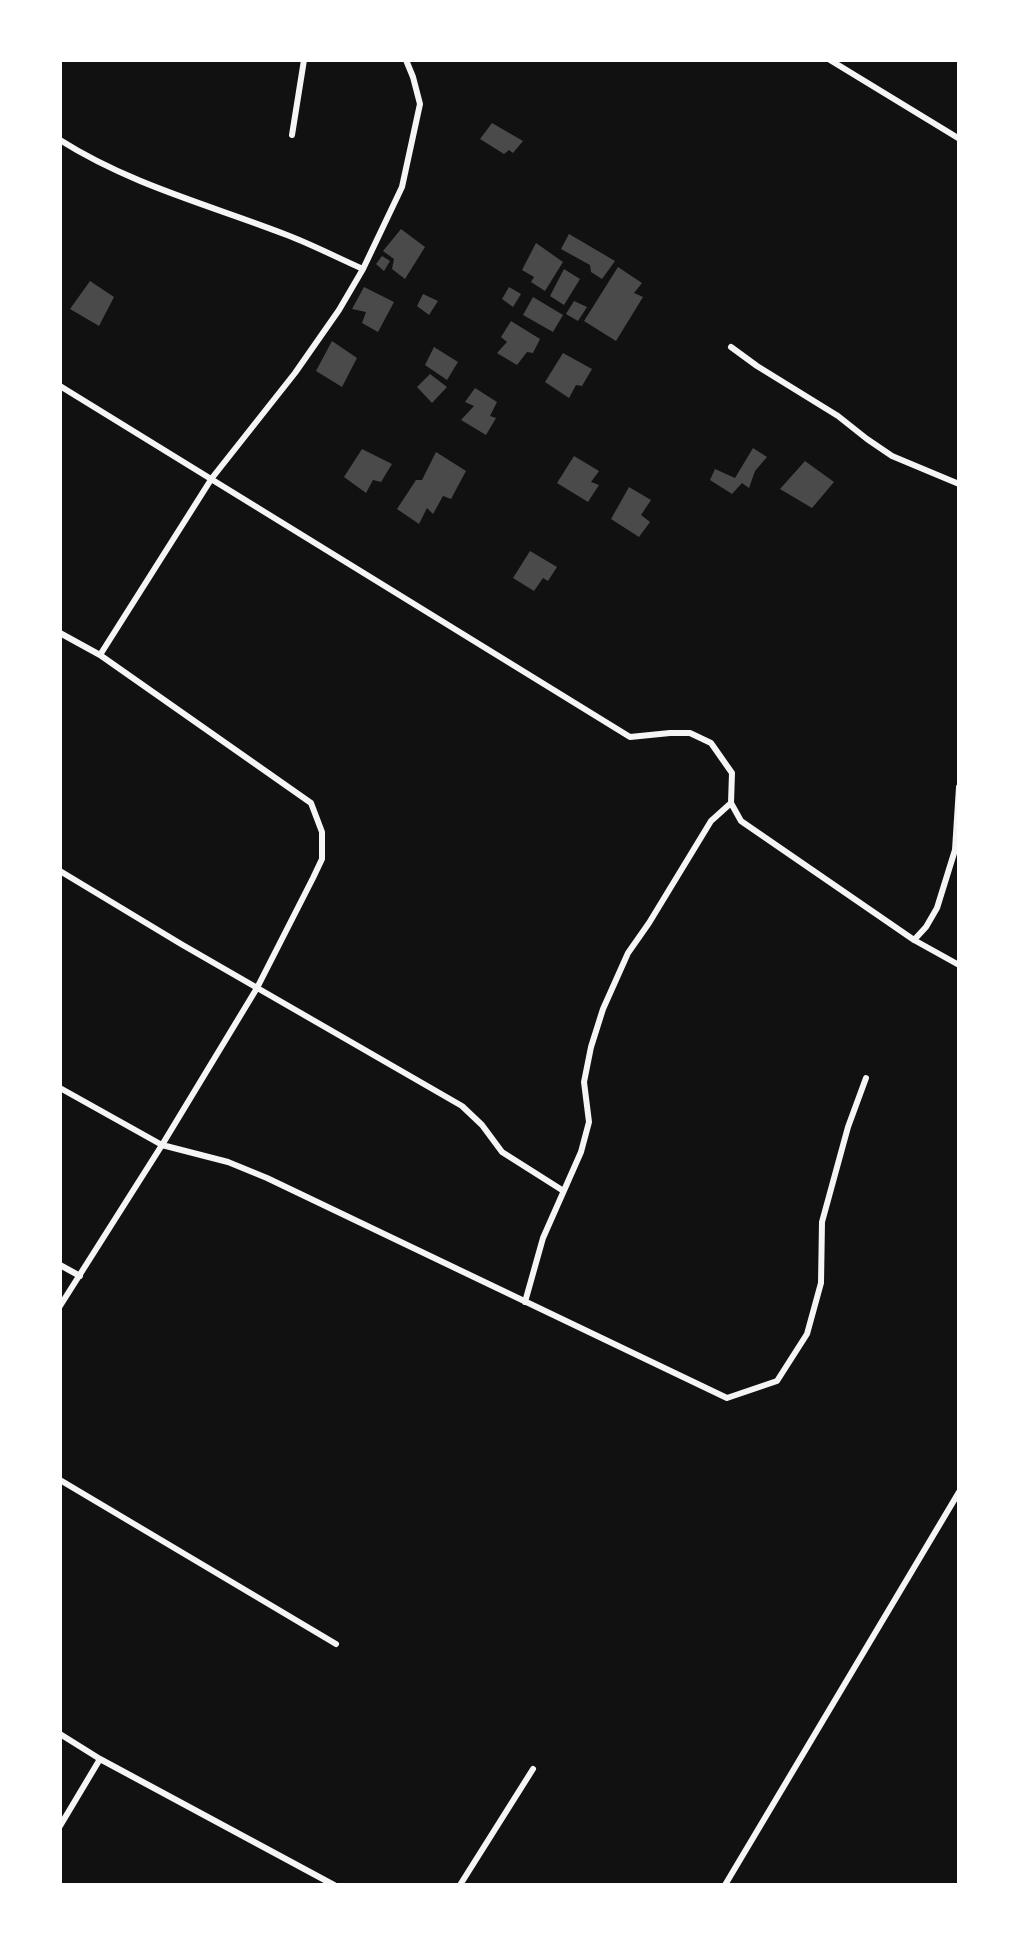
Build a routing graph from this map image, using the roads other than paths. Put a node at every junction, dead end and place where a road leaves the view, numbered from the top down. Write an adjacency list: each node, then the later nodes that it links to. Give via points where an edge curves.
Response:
1 (304, 60): 4 (street)
2 (406, 60): 7 (street, via 420,104 402,187)
3 (830, 60): 5 (street)
4 (292, 135)
5 (958, 138)
6 (60, 140): 7 (street, via 144,183 288,235)
7 (363, 269): 10 (street, via 295,373)
8 (731, 347): 11 (street, via 892,456)
9 (60, 386): 10 (street)
10 (212, 478): 13 (street); 15 (street, via 630,737 690,733 711,743 732,773)
11 (959, 484)
12 (60, 633): 13 (street)
13 (99, 655): 19 (street, via 311,802 322,832 322,859)
14 (959, 787): 17 (street, via 955,850 937,908)
15 (731, 803): 17 (street, via 741,821); 23 (street, via 711,821 628,953 603,1008 584,1082 590,1122)
16 (60, 871): 19 (street)
17 (914, 940): 18 (street)
18 (959, 965)
19 (257, 988): 22 (street); 23 (street, via 462,1106 502,1152)
20 (866, 1078): 26 (street, via 841,1149 822,1222 821,1283 807,1334 777,1381 727,1398)
21 (60, 1088): 22 (street)
22 (162, 1144): 25 (street); 26 (street, via 228,1162 267,1178)
23 (562, 1191): 26 (street, via 543,1238)
24 (60, 1265): 25 (street)
25 (80, 1276): 27 (street)
26 (525, 1302)
27 (60, 1306)
28 (60, 1480): 30 (street)
29 (958, 1496): 37 (street)
30 (336, 1644)
31 (60, 1734): 32 (street)
32 (100, 1759): 34 (street); 35 (street)
33 (533, 1769): 36 (street)
34 (60, 1826)
35 (334, 1885)
36 (460, 1885)
37 (724, 1885)

